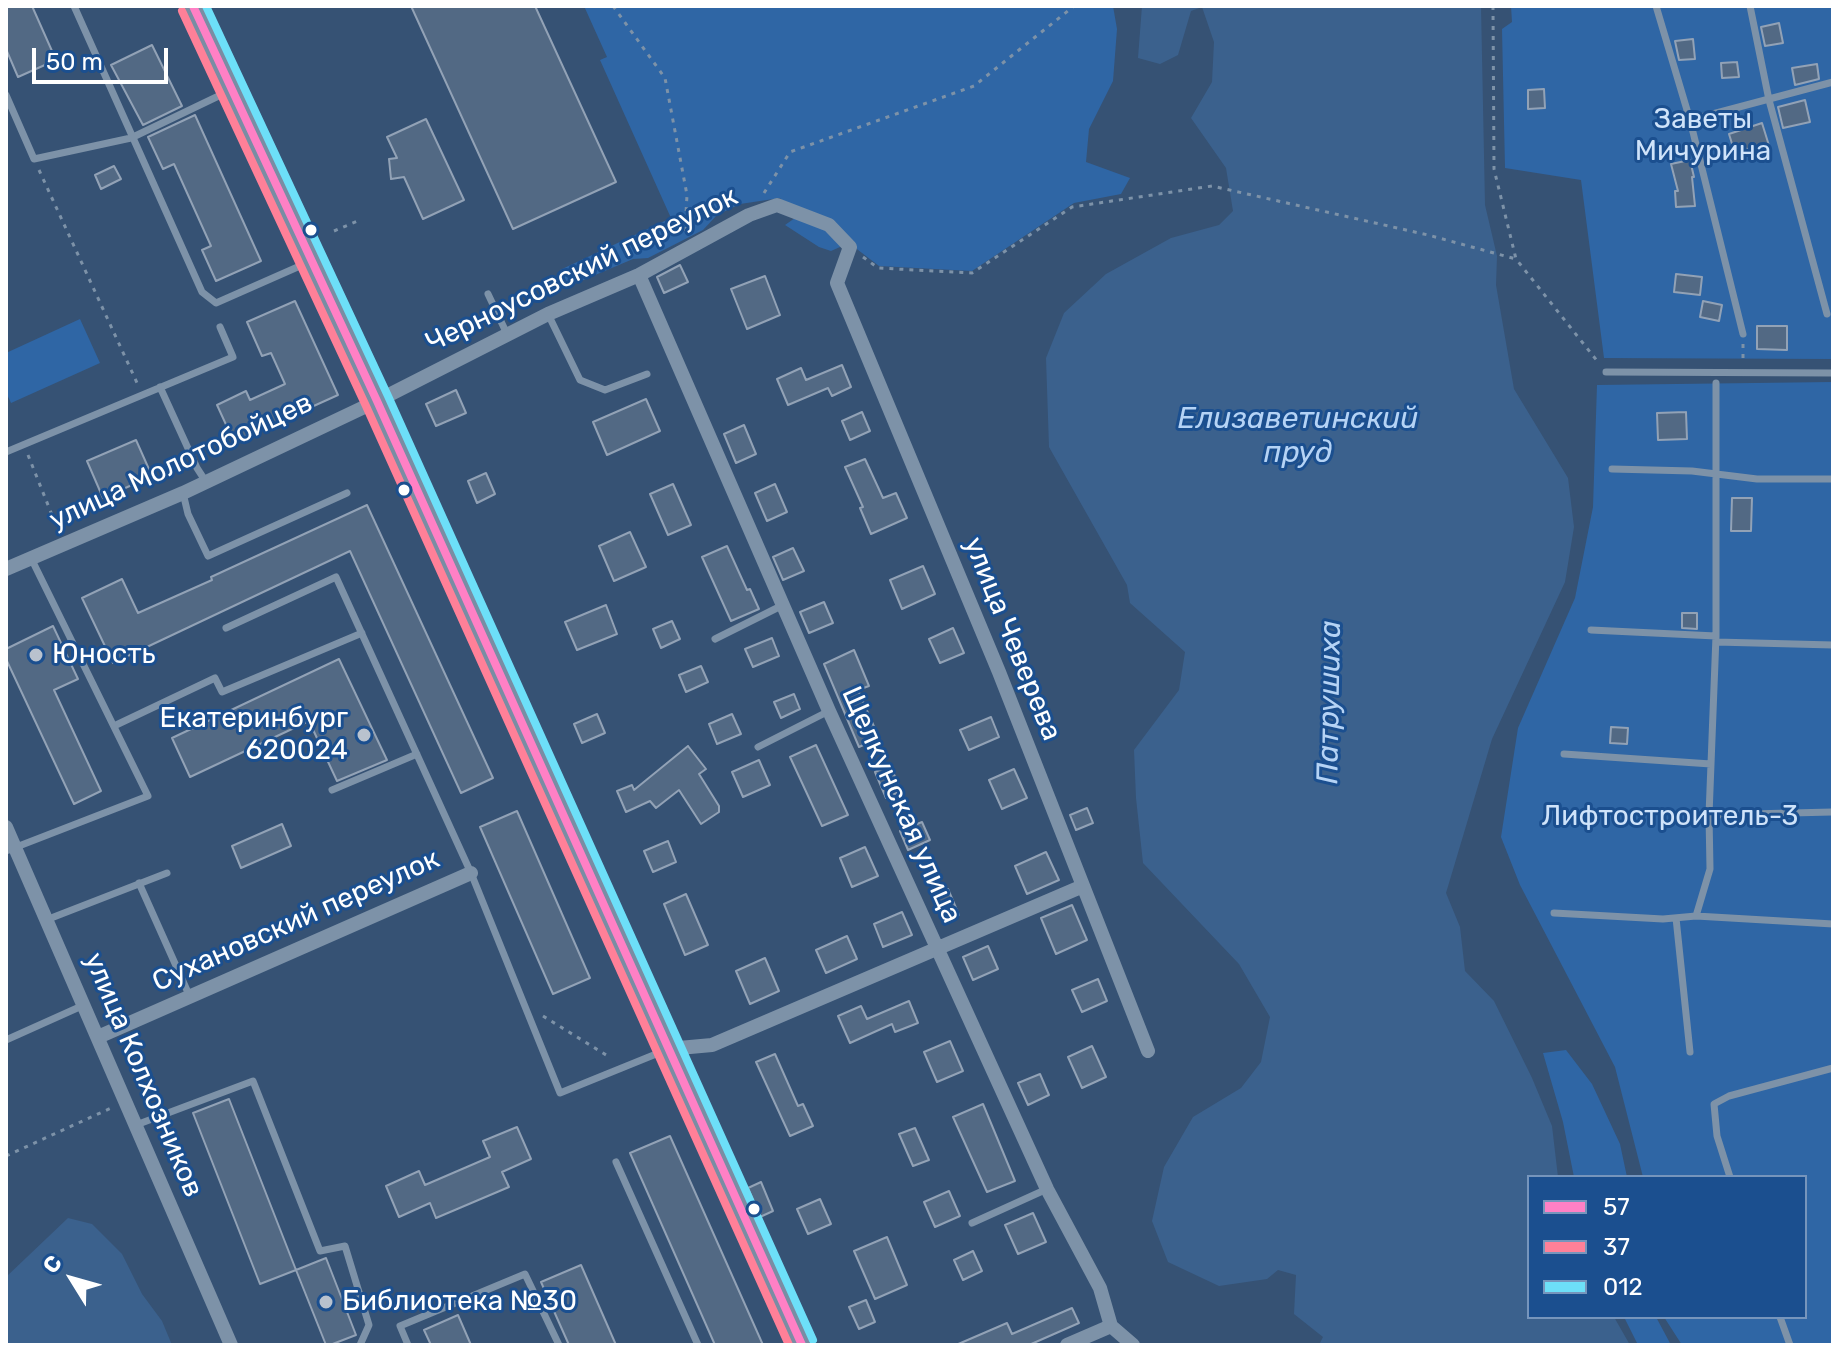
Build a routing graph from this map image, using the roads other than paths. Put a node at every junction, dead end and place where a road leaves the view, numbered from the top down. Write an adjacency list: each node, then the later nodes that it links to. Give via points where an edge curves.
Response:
1 (74, 6): 10 (lane)
2 (193, 6): 6 (main road)
3 (1656, 6): 9 (lane)
4 (1750, 6): 8 (lane)
5 (1833, 82): 8 (lane)
6 (231, 90): 10 (lane); 12 (main road)
7 (6, 95): 10 (lane, via 34,159)
8 (1769, 100): 9 (lane); 16 (lane)
9 (1690, 120): 19 (lane)
10 (131, 138): 12 (lane, via 202,292 216,303)
11 (850, 247): 13 (street, Черноусовский переулок, via 829,225 777,205); 56 (street, улица Чеверева, via 837,283)
12 (311, 261): 25 (main road)
13 (639, 275): 15 (street, Черноусовский переулок); 35 (street, Щелкунская улица)
14 (488, 294): 18 (lane)
15 (548, 314): 18 (street, Черноусовский переулок); 22 (lane, via 580,380 605,390)
16 (1827, 314)
17 (220, 327): 24 (lane, via 233,357)
18 (507, 334): 25 (street, Черноусовский переулок)
19 (1743, 334)
20 (1606, 372): 21 (lane)
21 (1833, 373)
22 (647, 374)
23 (1716, 383): 28 (lane)
24 (160, 387): 26 (lane); 30 (lane)
25 (377, 401): 30 (street, улица Молотобойцев); 67 (main road)
26 (6, 452)
27 (1612, 469): 28 (lane)
28 (1717, 475): 29 (lane); 40 (lane)
29 (1833, 479)
30 (206, 482): 31 (street, улица Молотобойцев)
31 (183, 493): 32 (lane, via 208,556); 33 (street, улица Молотобойцев)
32 (347, 493)
33 (31, 558): 34 (street, улица Молотобойцев); 43 (lane)
34 (6, 569)
35 (783, 605): 39 (lane); 42 (street, Щелкунская улица)
36 (226, 628): 38 (lane, via 336,577)
37 (1591, 630): 40 (lane)
38 (362, 633): 43 (lane, via 222,692 215,678); 45 (lane)
39 (715, 639)
40 (1716, 639): 41 (lane); 47 (lane)
41 (1833, 645)
42 (829, 711): 44 (lane); 62 (street, Щелкунская улица)
43 (114, 726): 52 (lane, via 148,796)
44 (758, 747)
45 (417, 754): 48 (lane); 54 (lane)
46 (1564, 754): 47 (lane)
47 (1711, 764): 50 (lane)
48 (332, 790)
49 (1832, 812): 50 (lane)
50 (1709, 815): 58 (lane, via 1710,869)
51 (6, 827): 52 (street, улица Колхозников)
52 (10, 850): 60 (street, улица Колхозников)
53 (167, 873): 55 (lane)
54 (471, 873): 63 (street, Сухановский переулок); 67 (lane, via 560,1093)
55 (139, 883): 60 (lane); 63 (lane)
56 (1083, 886): 62 (street); 68 (street, улица Чеверева)
57 (1554, 913): 59 (lane)
58 (1696, 916): 59 (lane); 61 (lane)
59 (1676, 918): 69 (lane)
60 (46, 920): 64 (street, улица Колхозников)
61 (1833, 924)
62 (937, 948): 67 (street, via 712,1045); 74 (street, Щелкунская улица)
63 (190, 997): 65 (street, Сухановский переулок)
64 (84, 1005): 65 (street, улица Колхозников); 66 (lane)
65 (98, 1037): 71 (street, улица Колхозников)
66 (6, 1040)
67 (668, 1049): 83 (main road)
68 (1148, 1051)
69 (1690, 1052)
70 (1833, 1068): 73 (lane, via 1714,1104)
71 (136, 1125): 78 (street, улица Колхозников); 79 (lane, via 253,1081 320,1251 345,1246 369,1325)
72 (616, 1162): 82 (lane)
73 (1729, 1175)
74 (1047, 1189): 75 (lane); 77 (street, Щелкунская улица, via 1100,1288)
75 (972, 1223)
76 (1781, 1319): 86 (lane)
77 (1111, 1326): 84 (street); 85 (street)
78 (231, 1345)
79 (360, 1345)
80 (408, 1345): 81 (lane, via 400,1326 525,1274)
81 (559, 1345)
82 (698, 1345)
83 (802, 1345)
84 (1067, 1345)
85 (1133, 1345)
86 (1790, 1345)

